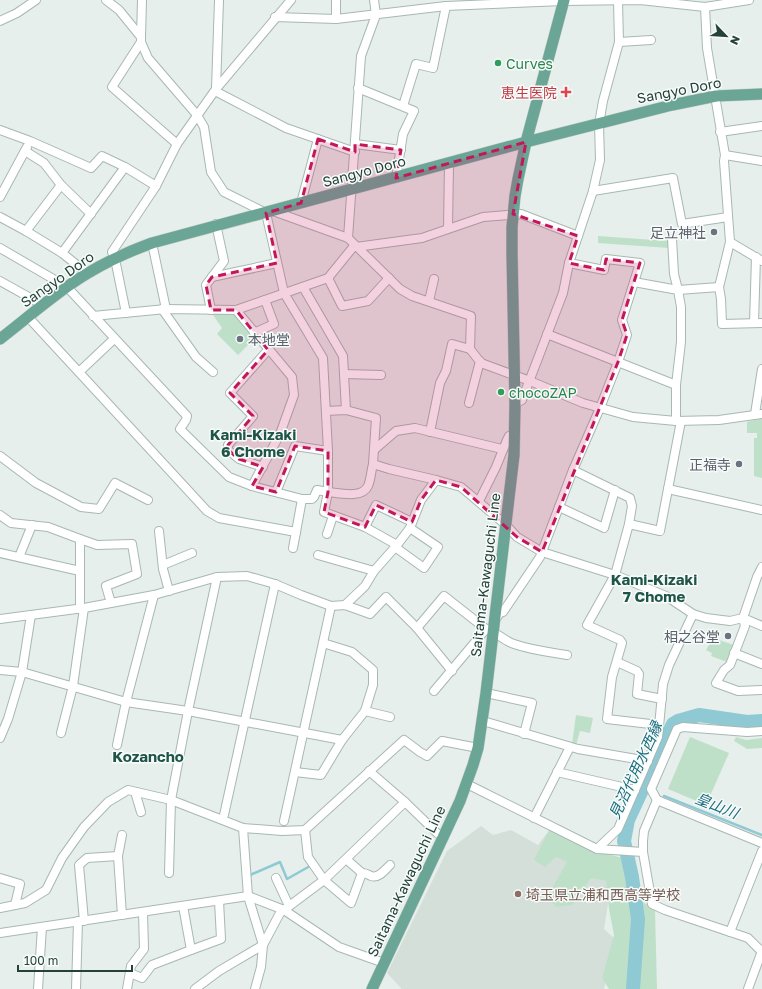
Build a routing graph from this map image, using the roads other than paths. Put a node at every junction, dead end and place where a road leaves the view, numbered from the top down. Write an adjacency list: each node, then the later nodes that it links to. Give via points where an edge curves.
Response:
1 (36, 0): 17 (street)
2 (106, 0): 18 (street, via 119,10)
3 (142, 0): 18 (street)
4 (219, 0): 22 (street)
5 (291, 0): 15 (street)
6 (336, 0): 16 (street)
7 (374, 0): 14 (street)
8 (640, 0): 11 (street); 13 (street)
9 (749, 0): 13 (street)
10 (563, 1): 11 (street); 12 (street); 33 (main road, Saitama-Kawaguchi Line)
11 (618, 1): 20 (street)
12 (446, 6): 14 (street); 25 (street, via 433,68 416,64)
13 (705, 7): 24 (street, via 707,48)
14 (376, 15): 16 (street); 21 (street, via 361,56)
15 (275, 17): 16 (street); 22 (street)
16 (336, 19)
17 (0, 21)
18 (141, 39): 26 (street, via 148,58); 34 (street, via 112,87)
19 (651, 40): 20 (street)
20 (619, 42): 27 (street)
21 (358, 88): 25 (street); 35 (street)
22 (216, 90): 26 (street); 31 (street, via 286,128)
23 (762, 94): 24 (main road, Sangyo Doro)
24 (716, 96): 27 (main road, Sangyo Doro); 30 (street)
25 (403, 106): 36 (street, via 414,111 403,134)
26 (197, 115): 34 (street); 49 (street, via 204,127 211,172 224,192)
27 (599, 124): 33 (main road, Sangyo Doro); 46 (street, via 600,160)
28 (762, 126): 30 (street)
29 (0, 130): 32 (street)
30 (720, 132): 38 (street)
31 (318, 139): 35 (street); 48 (street)
32 (30, 141): 37 (street); 41 (street, via 91,168 102,156)
33 (526, 142): 40 (main road, Sangyo Doro); 51 (main road, Saitama-Kawaguchi Line)
34 (177, 144): 44 (street)
35 (355, 148): 36 (street); 45 (street)
36 (401, 150): 42 (street)
37 (25, 151): 43 (street, via 44,163); 47 (street)
38 (725, 155): 39 (street); 53 (street)
39 (762, 161)
40 (448, 164): 42 (main road, Sangyo Doro); 55 (street)
41 (125, 167): 44 (street); 50 (street)
42 (396, 178): 45 (main road, Sangyo Doro)
43 (61, 185): 50 (street); 56 (street)
44 (156, 186): 65 (street, via 112,252)
45 (351, 190): 48 (main road, Sangyo Doro); 58 (street)
46 (593, 191): 53 (street, via 674,178 682,224); 57 (street)
47 (1, 194)
48 (301, 203): 49 (main road, Sangyo Doro)
49 (269, 212): 54 (main road, Sangyo Doro); 58 (street); 67 (street)
50 (91, 214): 64 (street)
51 (513, 214): 55 (street, via 483,217); 57 (street, via 521,214); 104 (main road, Saitama-Kawaguchi Line)
52 (0, 217): 56 (street)
53 (728, 217): 60 (street)
54 (216, 224): 61 (main road, Sangyo Doro); 70 (street, via 224,261)
55 (448, 228): 62 (street, via 422,238)
56 (26, 231): 64 (street)
57 (578, 236): 68 (street)
58 (348, 238): 62 (street)
59 (672, 239): 79 (street, via 674,274)
60 (730, 242): 66 (street); 78 (street)
61 (152, 243): 65 (main road, Sangyo Doro); 84 (street)
62 (355, 246): 71 (street); 72 (street)
63 (0, 248): 76 (street)
64 (62, 253): 69 (street)
65 (115, 259): 69 (main road, Sangyo Doro); 87 (street)
66 (759, 259): 90 (street)
67 (277, 263): 70 (street); 80 (street)
68 (569, 263): 75 (street, via 604,270 606,259 640,263); 92 (street, via 563,293)
69 (87, 273): 76 (main road, Sangyo Doro)
70 (212, 277): 85 (street, via 206,285)
71 (328, 278): 72 (street, via 342,306 368,301); 77 (street)
72 (389, 278): 82 (street, via 412,296)
73 (434, 278): 82 (street)
74 (0, 281): 83 (street)
75 (634, 282): 79 (street); 98 (street, via 622,320 627,335)
76 (67, 287): 83 (main road, Sangyo Doro); 88 (street)
77 (303, 287): 80 (street); 102 (street, via 343,356)
78 (719, 287): 79 (street); 90 (street, via 722,324)
79 (678, 290): 106 (street, via 681,342)
80 (284, 294): 81 (street); 111 (street, via 323,358)
81 (265, 300): 86 (street); 91 (street, via 274,324)
82 (429, 301): 95 (street, via 472,316)
83 (43, 305): 89 (main road, Sangyo Doro)
84 (164, 309): 85 (street); 87 (street); 101 (street, via 196,357)
85 (211, 310): 86 (street)
86 (236, 310): 91 (street)
87 (126, 312): 88 (street)
88 (93, 316): 94 (street)
89 (28, 317): 93 (main road, Sangyo Doro); 100 (street)
90 (758, 323)
91 (254, 333): 96 (street)
92 (548, 334): 98 (street); 105 (street)
93 (0, 339)
94 (114, 339): 100 (street); 124 (street, via 187,416 180,429 228,477)
95 (470, 349): 97 (street); 114 (street, via 452,344 446,371 440,383)
96 (268, 350): 121 (street, via 292,377 294,395 280,434); 121 (street, via 230,393 253,416 228,445 228,450 238,459)
97 (480, 361): 104 (street); 107 (street)
98 (618, 362): 106 (street); 109 (street)
99 (762, 369): 112 (street)
100 (79, 372): 142 (street, via 207,511 218,518)
101 (213, 372)
102 (344, 374): 103 (street); 110 (street)
103 (381, 375)
104 (514, 375): 105 (street); 108 (main road, Saitama-Kawaguchi Line)
105 (530, 381): 108 (street, via 522,400); 109 (street)
106 (676, 385): 113 (street)
107 (469, 403)
108 (515, 404): 115 (main road, Saitama-Kawaguchi Line)
109 (600, 408): 113 (street, via 633,417); 122 (street)
110 (346, 410): 111 (street); 117 (street, via 376,418)
111 (326, 411): 118 (street)
112 (758, 414): 113 (street, via 719,420)
113 (679, 421): 125 (street)
114 (430, 432): 116 (street); 117 (street, via 415,428 396,431)
115 (515, 435): 116 (street, via 509,436); 139 (main road, Saitama-Kawaguchi Line)
116 (502, 449): 131 (street)
117 (374, 450): 120 (street)
118 (328, 451): 127 (street, via 296,446); 128 (street)
119 (0, 456): 130 (street, via 36,483 81,506 99,509 115,483)
120 (373, 464): 123 (street); 128 (street, via 367,488 361,493)
121 (263, 467): 124 (street)
122 (572, 470): 126 (street); 132 (street)
123 (436, 480): 131 (street, via 461,487); 138 (street, via 421,500)
124 (252, 486): 127 (street)
125 (668, 489): 133 (street); 136 (street, via 660,530)
126 (615, 490): 132 (street, via 604,528); 136 (street, via 630,498 632,506)
127 (276, 492): 129 (street)
128 (328, 492): 129 (street, via 317,490 312,499); 135 (street, via 324,512)
129 (302, 498): 142 (street)
130 (148, 500)
131 (479, 502): 139 (street)
132 (559, 507): 147 (street)
133 (762, 510)
134 (0, 515): 137 (street, via 12,523)
135 (333, 516): 140 (street); 143 (street)
136 (629, 524): 156 (street)
137 (32, 525): 144 (street, via 48,527); 151 (street)
138 (411, 525): 140 (street, via 376,505); 145 (street); 145 (street, via 438,547 424,568)
139 (506, 525): 147 (street, via 517,537); 170 (main road, Saitama-Kawaguchi Line)
140 (365, 527): 145 (street)
141 (159, 531): 152 (street)
142 (296, 532): 146 (street)
143 (327, 534)
144 (80, 539): 154 (street); 161 (street, via 97,545 132,544 137,574 106,586)
145 (396, 546): 155 (street)
146 (293, 548)
147 (542, 552): 156 (street); 170 (street)
148 (0, 553): 151 (street)
149 (192, 553): 152 (street)
150 (318, 555): 155 (street)
151 (19, 557): 154 (street)
152 (163, 565): 159 (street)
153 (762, 567): 167 (street)
154 (80, 571): 164 (street)
155 (374, 571): 162 (street, via 365,586)
156 (615, 575): 165 (street, via 666,596); 175 (street, via 587,625 620,640 622,643)
157 (217, 577): 158 (street, via 247,576); 159 (street); 186 (street)
158 (275, 584): 163 (street); 190 (street)
159 (169, 591): 160 (street)
160 (154, 595): 161 (street); 185 (street)
161 (111, 603): 164 (street)
162 (345, 605): 163 (street); 171 (street, via 370,614 386,597)
163 (330, 606): 172 (street)
164 (82, 609): 166 (street); 180 (street)
165 (693, 614): 167 (street, via 730,621); 184 (street, via 669,665 663,684)
166 (31, 615): 168 (street); 179 (street)
167 (743, 618): 169 (street); 173 (street, via 745,626)
168 (0, 619)
169 (762, 626)
170 (492, 627): 171 (street, via 444,596); 174 (street, via 512,644); 178 (street); 183 (main road, Saitama-Kawaguchi Line)
171 (417, 628): 178 (street)
172 (323, 643): 187 (street, via 352,652 373,670 373,685); 194 (street)
173 (734, 653): 176 (street); 181 (street, via 730,665 716,684 738,691)
174 (567, 655)
175 (618, 662): 184 (street, via 639,674 636,694); 191 (street, via 612,677 607,719)
176 (762, 664)
177 (0, 670): 179 (street)
178 (452, 671): 182 (street)
179 (22, 672): 180 (street); 196 (street)
180 (73, 686): 185 (street); 193 (street)
181 (762, 690)
182 (434, 691)
183 (486, 693): 189 (main road, Saitama-Kawaguchi Line); 195 (street, via 532,703)
184 (662, 699): 191 (street)
185 (126, 702): 186 (street); 198 (street)
186 (188, 711): 190 (street); 208 (street)
187 (365, 711): 188 (street); 197 (street)
188 (390, 717)
189 (483, 721): 195 (street); 200 (main road, Saitama-Kawaguchi Line)
190 (245, 722): 194 (street); 212 (street)
191 (659, 725): 201 (street, via 658,737)
192 (762, 731): 209 (street, via 683,727 677,729 651,789)
193 (62, 733)
194 (303, 733): 197 (street); 203 (street)
195 (524, 734): 199 (street)
196 (0, 738)
197 (342, 740): 203 (street, via 321,775)
198 (117, 745)
199 (570, 747): 201 (street); 204 (street)
200 (478, 748): 202 (street, via 442,740 428,756 404,740); 205 (main road, Saitama-Kawaguchi Line)
201 (648, 761): 206 (street)
202 (369, 771): 210 (street); 216 (street)
203 (295, 772): 214 (street)
204 (557, 772): 206 (street); 213 (street)
205 (467, 784): 213 (street); 218 (main road, Saitama-Kawaguchi Line)
206 (635, 790): 220 (street, via 618,829)
207 (136, 792): 208 (street); 211 (street); 233 (street, via 128,790 108,802 84,827 62,858 46,890 25,904)
208 (171, 800): 215 (street); 226 (street)
209 (657, 800): 219 (street); 222 (street, via 644,831)
210 (405, 802): 218 (street); 224 (street)
211 (141, 812)
212 (224, 814)
213 (534, 818): 220 (street)
214 (284, 821)
215 (243, 828): 216 (street); 231 (street)
216 (305, 830): 230 (street, via 308,857)
217 (122, 836): 223 (street)
218 (444, 837): 246 (main road, Saitama-Kawaguchi Line)
219 (762, 843)
220 (596, 849): 222 (street)
221 (762, 851): 241 (street)
222 (640, 852): 241 (street, via 652,904)
223 (118, 856): 238 (street); 239 (street, via 87,858 78,865)
224 (346, 858): 227 (street); 230 (street)
225 (390, 865): 227 (street, via 377,876)
226 (169, 873)
227 (362, 873): 230 (street, via 351,903)
228 (0, 878): 233 (street, via 20,884)
229 (276, 878): 236 (street)
230 (324, 880): 236 (street)
231 (248, 896): 232 (street); 236 (street); 243 (street)
232 (219, 901): 234 (street); 244 (street, via 222,939)
233 (15, 905): 235 (street)
234 (183, 906): 237 (street); 244 (street)
235 (0, 908)
236 (286, 908): 243 (street, via 280,913); 246 (street, via 338,947)
237 (143, 912): 238 (street); 247 (street, via 144,949 131,966)
238 (122, 915): 239 (street)
239 (81, 921): 240 (street); 249 (street)
240 (42, 926): 242 (street); 248 (street)
241 (730, 932): 245 (street, via 748,938)
242 (0, 933)
243 (262, 945): 251 (street, via 219,971); 252 (street)
244 (191, 950): 247 (street, via 152,965 142,978)
245 (762, 951): 254 (street)
246 (384, 963): 253 (main road, Saitama-Kawaguchi Line)
247 (130, 973): 250 (street)
248 (38, 989)
249 (76, 989)
250 (127, 989)
251 (196, 989)
252 (255, 989)
253 (372, 989)
254 (748, 989)

